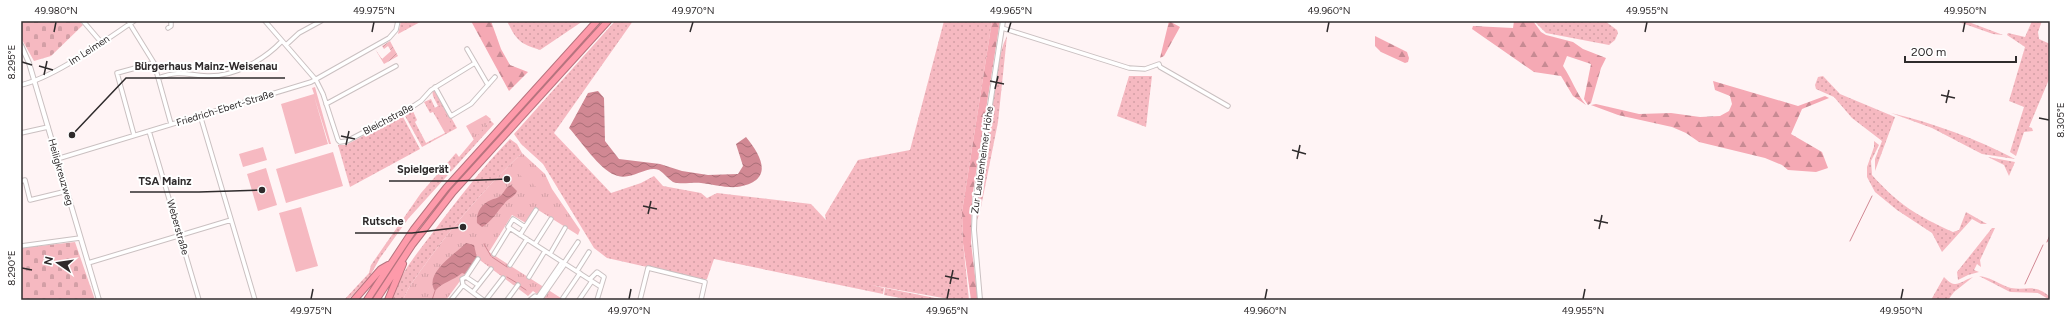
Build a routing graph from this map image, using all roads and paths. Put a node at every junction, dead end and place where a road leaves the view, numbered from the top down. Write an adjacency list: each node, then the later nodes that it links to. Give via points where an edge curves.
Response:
1 (84, 21): 14 (street)
2 (134, 21): 10 (street, Im Leimen)
3 (171, 21): 11 (street)
4 (265, 21): 13 (street, Bleichstraße)
5 (321, 21): 16 (street, via 299,33)
6 (398, 21): 23 (street, Friedrich-Ebert-Straße, via 394,34 389,38)
7 (597, 21): 59 (highway, via 446,188)
8 (608, 21): 51 (highway, via 466,176)
9 (1003, 21): 12 (street, Zur Laubenheimer Höhe)
10 (128, 22): 14 (street, Im Leimen); 18 (street)
11 (168, 28)
12 (1002, 28): 29 (street, via 1130,68 1146,69 1159,64 1160,67); 91 (street, Zur Laubenheimer Höhe, via 975,202 974,230)
13 (282, 41): 16 (street, Bleichstraße); 22 (street, via 252,64 232,71 210,76 180,72)
14 (101, 42): 24 (street, Im Leimen)
15 (21, 45): 24 (street, Heiligkreuzweg)
16 (286, 45): 23 (street, Bleichstraße)
17 (467, 49): 19 (street)
18 (154, 63): 22 (street); 35 (street, via 117,73)
19 (475, 63): 26 (street); 27 (street)
20 (396, 66): 28 (street)
21 (495, 77): 26 (street)
22 (158, 78): 31 (street)
23 (316, 80): 28 (street, Bleichstraße); 30 (street, Friedrich-Ebert-Straße)
24 (35, 81): 25 (street, Im Leimen); 32 (street, Heiligkreuzweg)
25 (21, 85)
26 (488, 85): 27 (street, via 471,104 451,116)
27 (435, 87): 28 (street, Bleichstraße, via 412,107 344,143 338,140)
28 (326, 104)
29 (1228, 106)
30 (200, 115): 31 (street, Friedrich-Ebert-Straße); 41 (street)
31 (171, 124): 33 (street, Friedrich-Ebert-Straße)
32 (48, 127): 34 (street); 36 (street, Heiligkreuzweg)
33 (149, 130): 35 (street, Friedrich-Ebert-Straße); 46 (street, Weberstraße)
34 (21, 133)
35 (134, 135): 36 (street, Friedrich-Ebert-Straße)
36 (57, 159): 38 (street, Heiligkreuzweg)
37 (21, 181): 38 (street, via 25,180 30,200)
38 (67, 191): 47 (street, Heiligkreuzweg)
39 (536, 210): 42 (street)
40 (551, 219): 50 (street)
41 (232, 220): 46 (street); 78 (street)
42 (525, 227): 43 (street, via 512,219 508,227); 45 (street)
43 (510, 228): 45 (street); 55 (street)
44 (565, 228): 56 (street)
45 (520, 235): 48 (street)
46 (180, 236): 58 (street); 77 (street, Weberstraße)
47 (80, 238): 52 (street); 58 (street, Heiligkreuzweg)
48 (527, 239): 50 (street); 61 (street)
49 (578, 242): 60 (street)
50 (535, 244): 53 (street)
51 (412, 245): 81 (highway); 82 (highway)
52 (21, 246)
53 (545, 251): 56 (street); 65 (street)
54 (589, 252): 63 (street)
55 (494, 254)
56 (550, 254): 60 (street)
57 (478, 259): 64 (street)
58 (88, 263): 76 (street, Heiligkreuzweg)
59 (390, 263): 79 (highway, via 381,269); 80 (highway)
60 (564, 263): 63 (street); 75 (street)
61 (510, 265)
62 (491, 268): 69 (street)
63 (578, 272): 67 (street); 73 (street)
64 (466, 277): 68 (street, via 462,279); 69 (street)
65 (529, 277)
66 (503, 278): 84 (street)
67 (591, 280): 71 (street); 71 (street, via 597,272 604,277); 87 (street)
68 (463, 285): 72 (street); 83 (street)
69 (478, 285): 72 (street)
70 (518, 285): 85 (street)
71 (601, 287): 88 (street)
72 (473, 292): 74 (street)
73 (563, 298)
74 (480, 299)
75 (540, 299): 86 (street, via 533,297)
76 (99, 300)
77 (199, 300)
78 (255, 300)
79 (354, 300)
80 (367, 300)
81 (376, 300)
82 (388, 300)
83 (451, 300)
84 (486, 300)
85 (507, 300)
86 (530, 300)
87 (579, 300)
88 (597, 300)
89 (640, 300): 90 (street, via 648,268 705,282)
90 (701, 300)
91 (980, 300)

